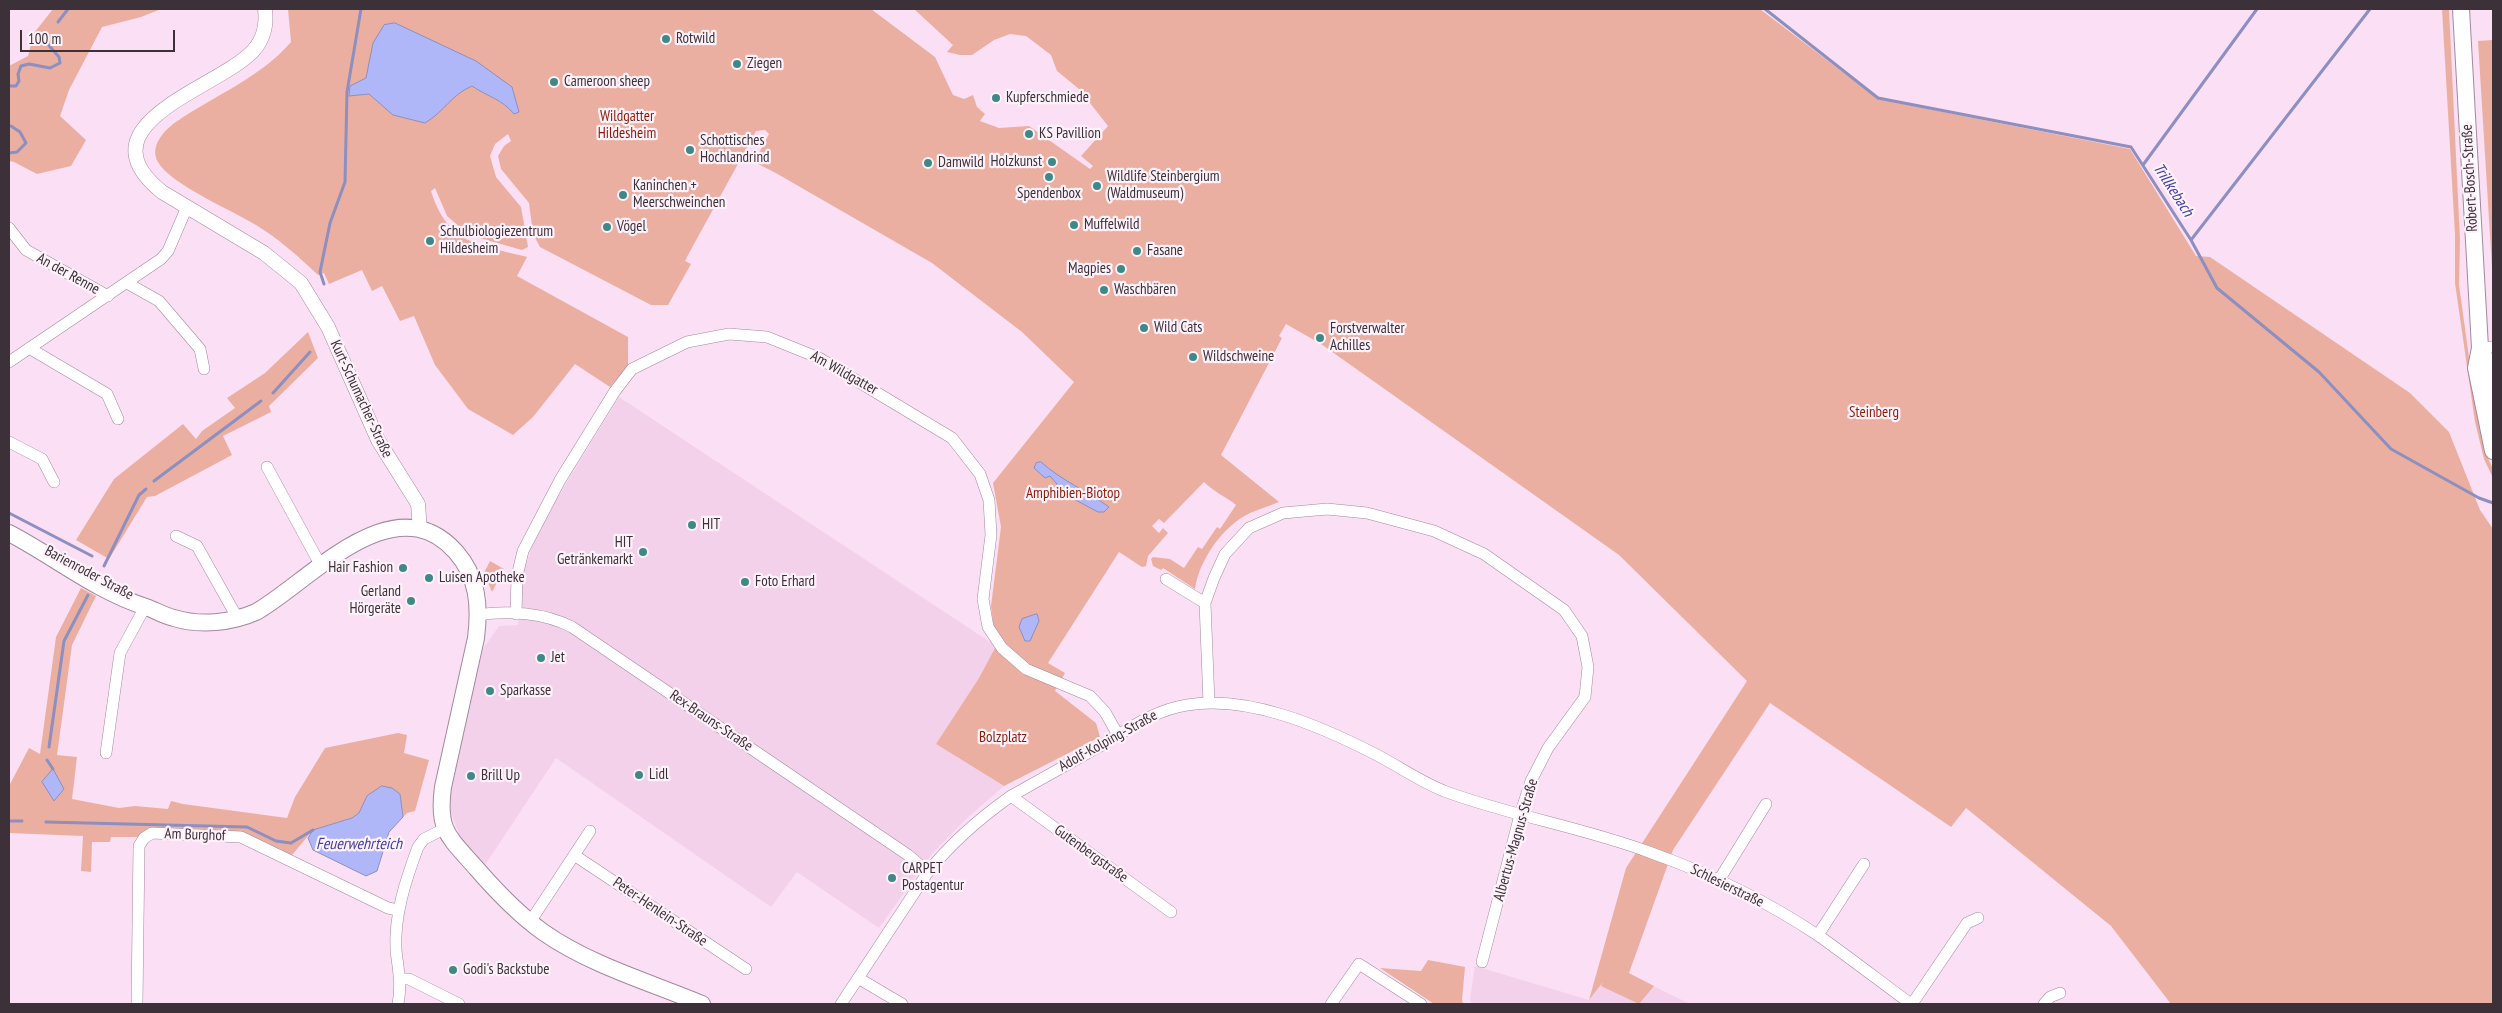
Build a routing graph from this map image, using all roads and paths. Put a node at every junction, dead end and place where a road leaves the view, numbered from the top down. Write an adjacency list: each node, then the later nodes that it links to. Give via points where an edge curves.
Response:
1 (265, 9): 3 (street, Kurt-Schumacher-Straße, via 265,29 253,50 238,63 169,104 139,136 136,152 142,173 162,192)
2 (2461, 9): 7 (main road, Robert-Bosch-Straße)
3 (187, 206): 5 (street, An der Renne, via 168,251); 18 (street, Kurt-Schumacher-Straße, via 279,264 311,297 328,327 378,440 418,504)
4 (9, 228): 6 (street, An der Renne, via 26,250)
5 (127, 284): 6 (street, An der Renne); 11 (street, via 159,301 200,349)
6 (108, 296): 8 (street, An der Renne)
7 (2487, 347): 12 (main road, Robert-Bosch-Straße); 15 (main road, Robert-Bosch-Straße, via 2476,368)
8 (29, 348): 9 (street, An der Renne); 13 (street, via 108,394)
9 (14, 352): 10 (street, An der Renne)
10 (9, 362)
11 (204, 369)
12 (2493, 408)
13 (118, 419)
14 (9, 442): 17 (street, via 42,460)
15 (2493, 452)
16 (267, 467): 21 (street)
17 (54, 482)
18 (420, 530): 21 (main road, Barienroder Straße, via 377,532 356,541); 26 (main road, via 443,540 461,558 474,583)
19 (9, 534): 24 (main road, Barienroder Straße, via 108,580)
20 (176, 536): 27 (street, via 198,546)
21 (321, 566): 27 (main road, Barienroder Straße, via 272,603)
22 (1166, 578): 23 (street)
23 (1205, 603): 28 (street, Albertus-Magnus-Straße); 33 (street, Albertus-Magnus-Straße, via 1225,554 1249,528 1283,513 1327,509 1367,513 1434,531 1484,554 1564,610 1582,636 1588,667 1585,697 1548,748 1531,781)
24 (145, 606): 27 (main road, Barienroder Straße, via 174,619); 30 (street, Barienroder Straße, via 120,653)
25 (516, 614): 26 (street, Rex-Brauns-Straße); 29 (street, Am Wildgatter, via 517,576 523,551 560,480 632,369 688,342 729,334 767,337 819,358 952,438 980,474 989,500 991,535 982,599 988,627 1002,648 1026,669 1090,696 1105,712); 38 (street, Rex-Brauns-Straße, via 554,619 577,631 908,855)
26 (478, 615): 34 (main road, via 443,787 440,807)
27 (238, 619)
28 (1209, 703): 29 (street, Adolf-Kolping-Straße, via 1158,712); 33 (street, Adolf-Kolping-Straße, via 1246,707 1301,720 1374,753 1441,790)
29 (1118, 735): 31 (street, Adolf-Kolping-Straße)
30 (106, 753)
31 (1011, 796): 38 (street, Adolf-Kolping-Straße, via 962,835); 41 (street, Gutenbergstraße)
32 (1766, 804): 39 (street)
33 (1520, 815): 39 (street, Schlesierstraße, via 1646,851); 45 (street, Albertus-Magnus-Straße)
34 (444, 829): 40 (street, via 424,839 418,847); 43 (main road, via 497,891)
35 (590, 831): 36 (street)
36 (574, 855): 43 (street); 46 (street, Peter-Henlein-Straße)
37 (1864, 864): 44 (street)
38 (928, 872): 47 (street, Adolf-Kolping-Straße)
39 (1719, 880): 44 (street, Schlesierstraße)
40 (398, 910): 48 (street, via 396,949); 50 (street, Am Burghof, via 241,837 152,834 139,846)
41 (1171, 912)
42 (1978, 918): 58 (street, via 1967,923)
43 (530, 922): 53 (main road, via 584,955)
44 (1818, 936): 58 (street, Schlesierstraße)
45 (1482, 962)
46 (746, 969)
47 (858, 978): 54 (street, Adolf-Kolping-Straße); 55 (street)
48 (400, 979): 51 (street); 52 (street, via 409,979)
49 (2060, 993): 59 (street)
50 (137, 1004)
51 (398, 1004)
52 (459, 1004)
53 (702, 1004)
54 (841, 1004)
55 (902, 1004)
56 (1331, 1004): 57 (street, via 1358,964)
57 (1420, 1004)
58 (1911, 1004)
59 (2044, 1004)

